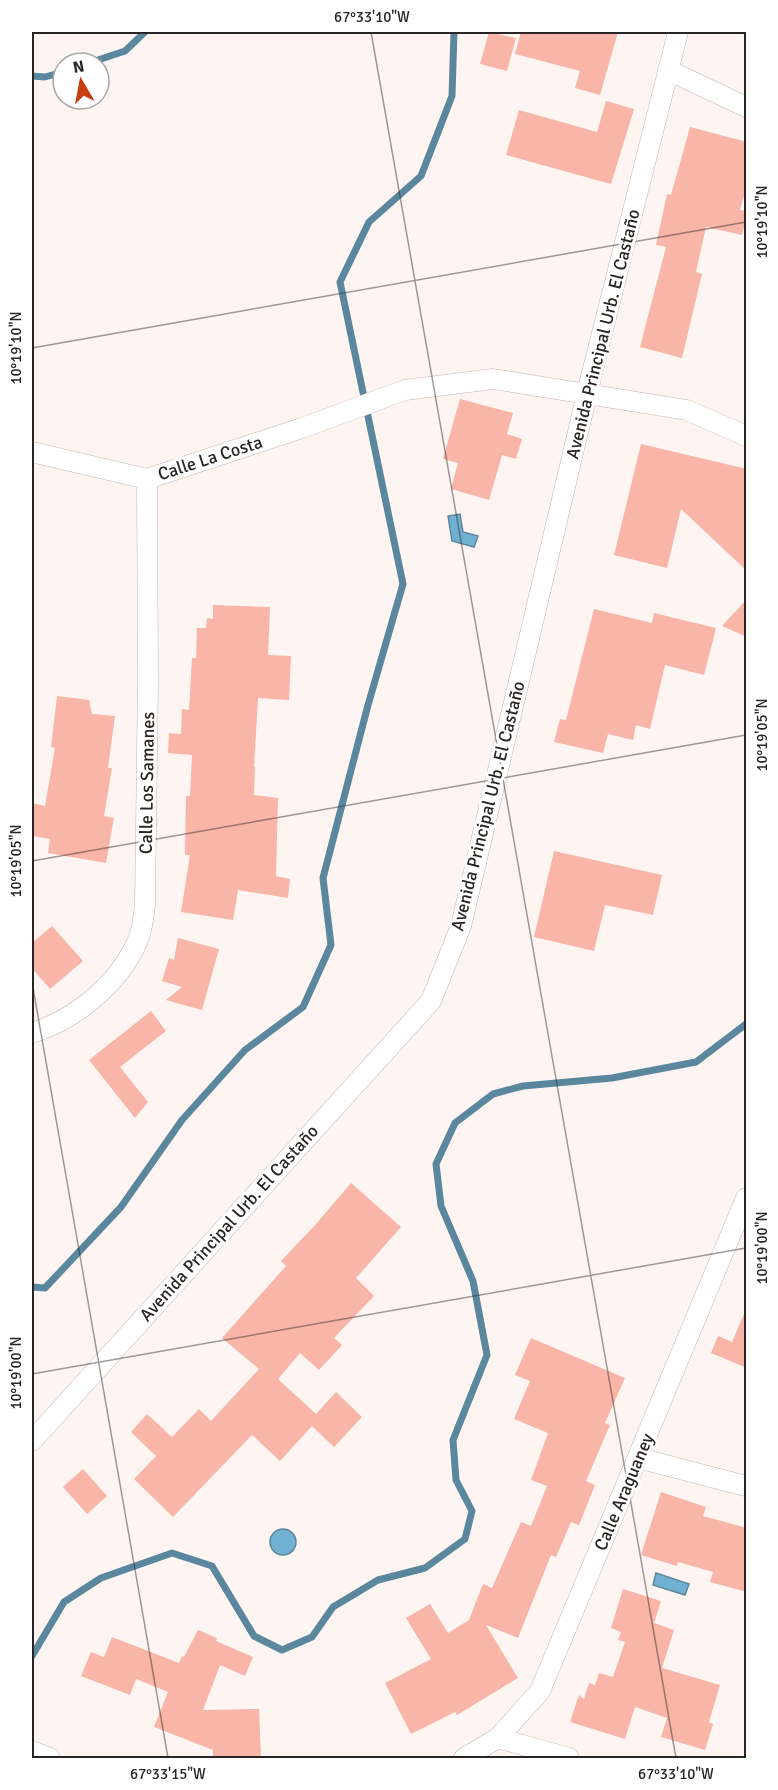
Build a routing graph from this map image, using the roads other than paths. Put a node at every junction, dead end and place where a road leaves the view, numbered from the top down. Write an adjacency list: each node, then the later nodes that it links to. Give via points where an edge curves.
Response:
1 (678, 32): 2 (street, Avenida Principal Urb. El Castaño)
2 (668, 70): 3 (street); 4 (street, Avenida Principal Urb. El Castaño)
3 (747, 107)
4 (587, 394): 5 (street, Calle La Costa, via 687,410); 7 (street, Calle La Costa, via 493,378 405,390); 10 (street, Avenida Principal Urb. El Castaño, via 461,926 430,1001)
5 (747, 436)
6 (32, 452): 7 (street, Calle La Costa)
7 (147, 479): 8 (street, Calle Los Samanes, via 146,904 138,940 112,980 79,1010)
8 (32, 1033)
9 (747, 1198): 11 (street, Calle Araguaney)
10 (32, 1441)
11 (638, 1458): 12 (street); 13 (street, Calle Araguaney, via 540,1691)
12 (747, 1486)
13 (498, 1737): 16 (street, Calle Araguaney); 17 (street)
14 (32, 1751): 15 (street)
15 (50, 1758)
16 (464, 1758)
17 (569, 1758)

